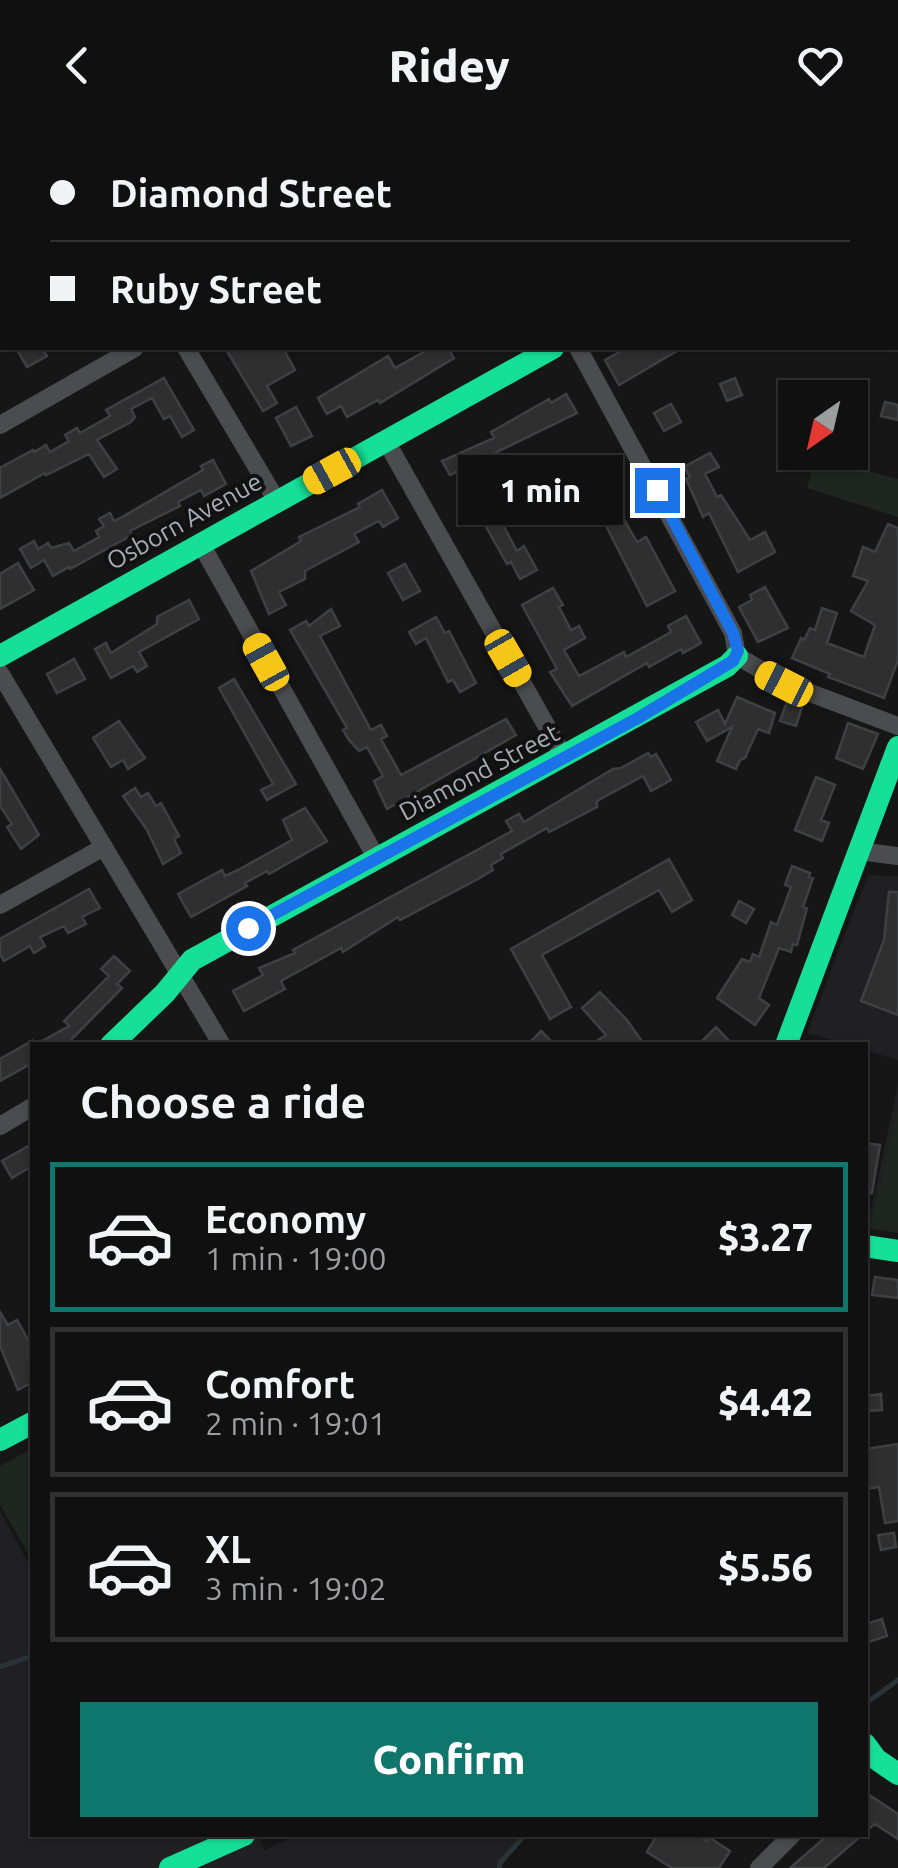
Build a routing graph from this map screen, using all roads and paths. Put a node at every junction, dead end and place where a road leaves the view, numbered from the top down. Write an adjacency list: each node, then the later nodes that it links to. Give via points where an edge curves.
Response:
1 (132, 350): 5 (street)
2 (187, 350): 7 (street)
3 (549, 350): 6 (street, Osborn Avenue)
4 (579, 350): 10 (street, via 733,633)
5 (0, 424)
6 (386, 440): 7 (street, Osborn Avenue); 14 (street)
7 (277, 501): 8 (street, Osborn Avenue)
8 (201, 544): 9 (street, Osborn Avenue); 18 (street)
9 (0, 656)
10 (737, 656): 12 (street, via 784,684); 14 (street, Diamond Street)
11 (0, 674): 15 (street)
12 (898, 726)
13 (898, 748): 16 (street)
14 (564, 757): 18 (street, Diamond Street)
15 (104, 847): 19 (street); 20 (street)
16 (859, 852): 17 (street); 23 (street)
17 (898, 856)
18 (377, 859): 20 (street, Diamond Street, via 192,960)
19 (0, 905)
20 (180, 975): 21 (street, Diamond Street); 22 (street)
21 (114, 1042)
22 (220, 1042)
23 (787, 1042)
24 (30, 1109): 25 (street)
25 (0, 1126)
26 (868, 1246): 27 (street)
27 (898, 1251)
28 (30, 1423): 29 (street)
29 (0, 1440)
30 (869, 1758): 31 (street)
31 (898, 1774)
32 (240, 1837): 34 (street)
33 (790, 1837): 35 (street)
34 (170, 1868)
35 (758, 1868)

